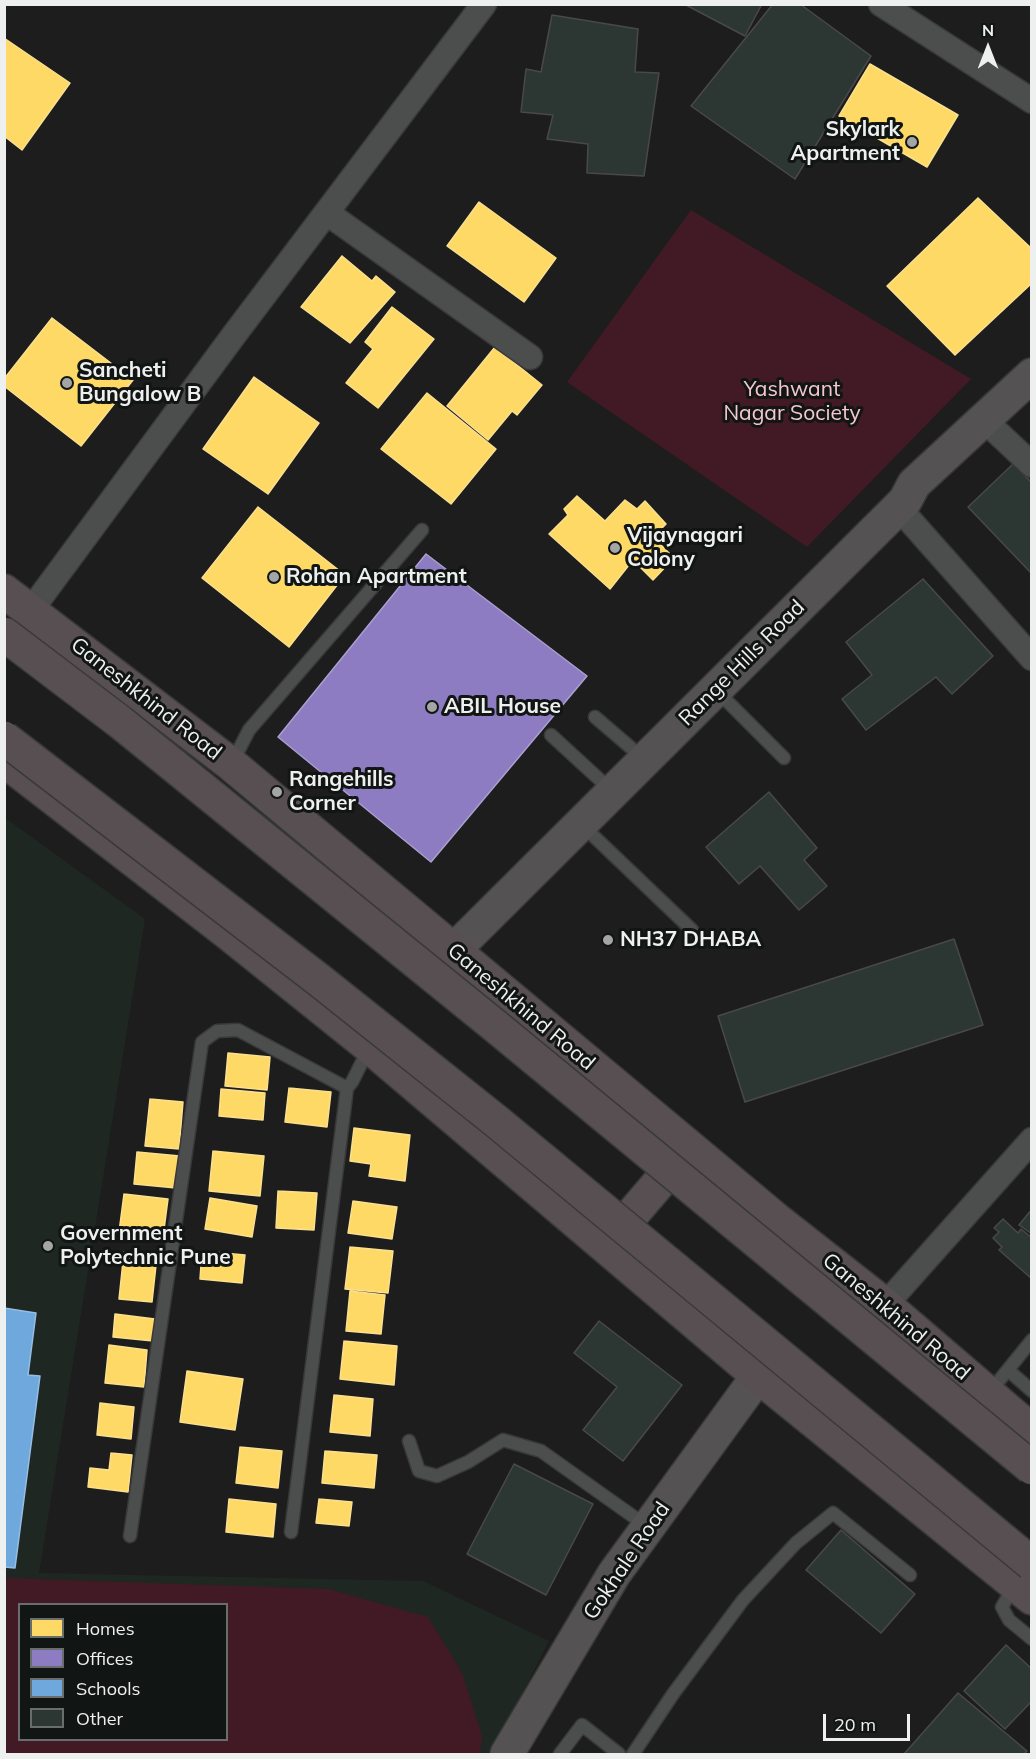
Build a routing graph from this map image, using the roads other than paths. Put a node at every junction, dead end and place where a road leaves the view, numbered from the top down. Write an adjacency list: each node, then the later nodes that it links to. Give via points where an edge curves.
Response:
1 (484, 4): 4 (street)
2 (881, 4): 3 (street)
3 (1032, 101)
4 (327, 213): 5 (street); 13 (street)
5 (530, 357)
6 (1032, 375): 8 (main road, Range Hills Road)
7 (1032, 402): 8 (main road)
8 (992, 427): 9 (street); 10 (main road, Range Hills Road, via 914,484)
9 (1032, 465)
10 (902, 504): 15 (street); 16 (main road, Range Hills Road)
11 (422, 530): 22 (lane, via 249,730)
12 (4, 591): 13 (main road, Ganeshkhind Road)
13 (31, 610): 22 (main road, Ganeshkhind Road)
14 (4, 634): 39 (main road, bridge, via 120,722 494,1024)
15 (1032, 658)
16 (715, 690): 20 (lane); 21 (main road, Range Hills Road)
17 (595, 717): 21 (lane)
18 (551, 735): 23 (lane)
19 (5, 757): 27 (main road); 44 (main road, bridge, via 309,972 496,1121)
20 (784, 758)
21 (645, 760): 23 (main road, Range Hills Road)
22 (231, 765): 26 (main road, Ganeshkhind Road)
23 (613, 792): 24 (main road, Range Hills Road)
24 (580, 824): 25 (lane); 26 (main road, Range Hills Road)
25 (692, 930)
26 (453, 951): 30 (main road, Ganeshkhind Road)
27 (370, 1047): 28 (lane); 31 (main road)
28 (347, 1088): 41 (lane); 42 (lane, via 238,1030 217,1031 202,1042)
29 (1032, 1140): 32 (street)
30 (689, 1147): 31 (main road); 32 (main road, Ganeshkhind Road)
31 (606, 1246): 34 (main road)
32 (885, 1305): 35 (main road, Ganeshkhind Road)
33 (1032, 1340): 35 (lane)
34 (758, 1376): 40 (main road, Gokhale Road); 44 (main road)
35 (998, 1382): 36 (lane); 37 (main road, Ganeshkhind Road)
36 (1032, 1391)
37 (1032, 1431)
38 (409, 1441): 40 (lane, via 419,1471 437,1476 503,1440 541,1452)
39 (1032, 1468)
40 (649, 1527): 46 (main road, Gokhale Road, via 614,1574)
41 (291, 1532)
42 (130, 1536)
43 (910, 1575): 49 (lane, via 833,1513 796,1543 743,1600)
44 (1026, 1582): 45 (lane, via 1002,1607 1009,1620)
45 (1032, 1639)
46 (508, 1754)
47 (560, 1755): 48 (lane, via 582,1725)
48 (619, 1755)
49 (633, 1755)

